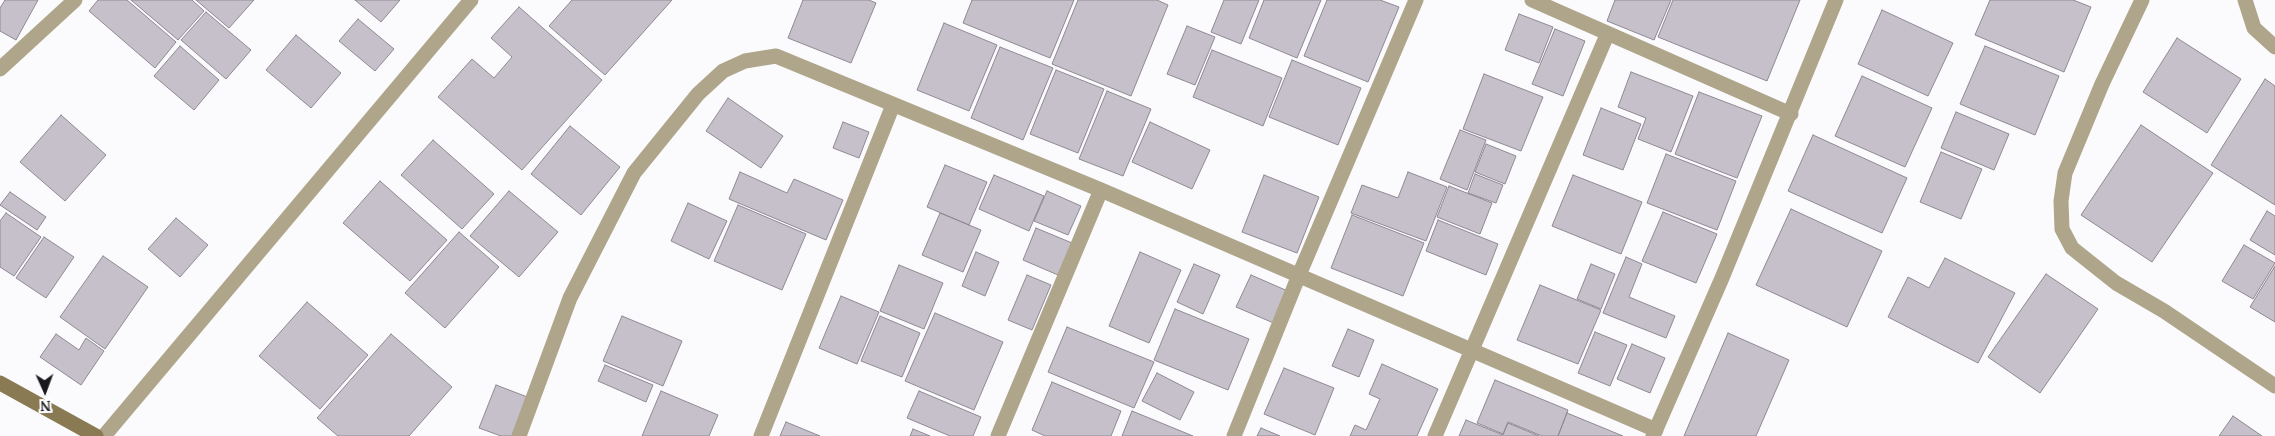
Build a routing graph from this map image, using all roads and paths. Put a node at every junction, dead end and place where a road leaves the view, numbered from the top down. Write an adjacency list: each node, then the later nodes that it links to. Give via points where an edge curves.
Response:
1 (75, 0): 10 (street)
2 (471, 0): 20 (street)
3 (1416, 0): 14 (street)
4 (1532, 0): 8 (street)
5 (1836, 0): 12 (street)
6 (2142, 0): 17 (street, via 2065,172 2062,229 2072,248 2116,283 2164,311)
7 (2245, 0): 9 (street, via 2254,28)
8 (1607, 35): 12 (street); 15 (street)
9 (2275, 47)
10 (0, 69)
11 (893, 105): 13 (street); 21 (street, via 776,56 744,61 723,71 698,94 634,173 570,298); 22 (street)
12 (1791, 114): 18 (street)
13 (1102, 190): 14 (street); 23 (street)
14 (1299, 275): 15 (street); 24 (street)
15 (1472, 351): 18 (street); 25 (street)
16 (0, 382): 19 (main road)
17 (2275, 386)
18 (1655, 433)
19 (96, 436)
20 (104, 436)
21 (519, 436)
22 (761, 436)
23 (998, 436)
24 (1234, 436)
25 (1435, 436)

